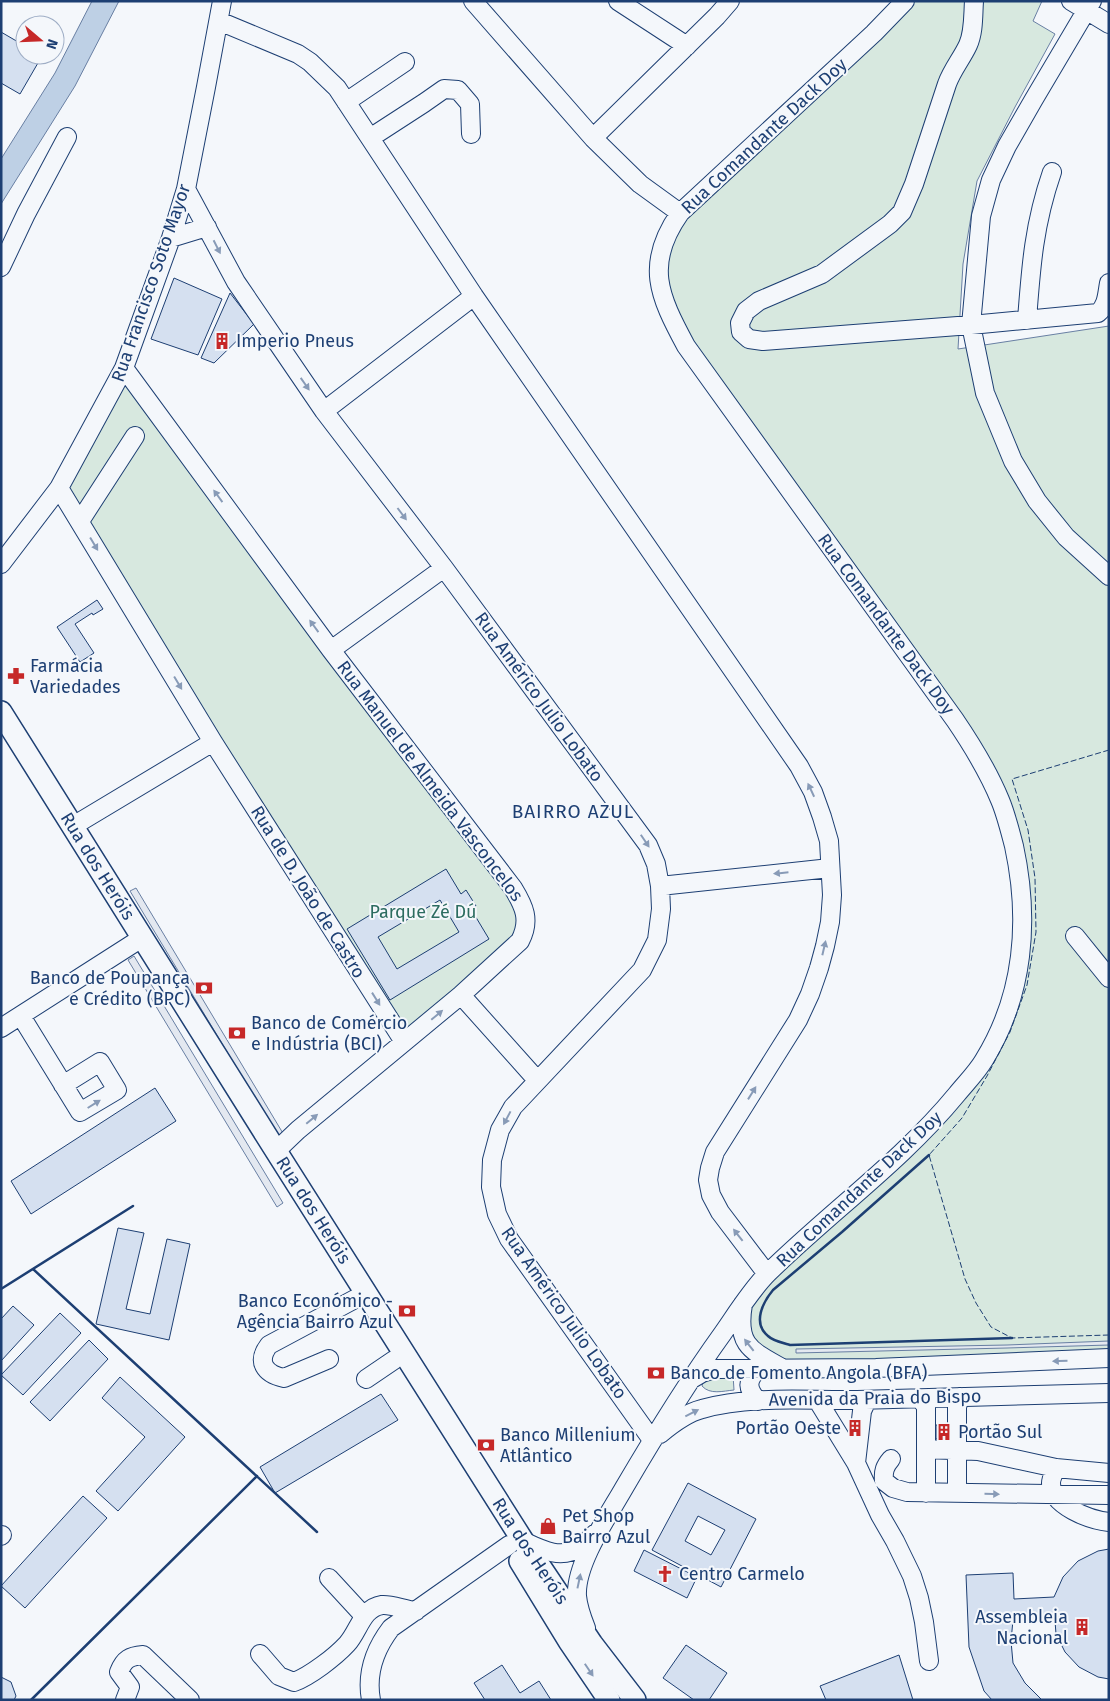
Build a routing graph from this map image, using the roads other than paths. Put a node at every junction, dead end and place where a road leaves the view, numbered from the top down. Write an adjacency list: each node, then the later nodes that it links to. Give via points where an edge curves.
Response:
1 (222, 1): 10 (street, Rua Francisco Soto Mayor)
2 (473, 1): 9 (street)
3 (618, 1): 12 (street)
4 (730, 1): 12 (street)
5 (974, 1): 28 (street, via 968,45 949,77 902,212 822,274 759,301 746,311 740,324 741,332 749,339 763,341)
6 (1071, 1): 8 (street)
7 (901, 4): 21 (street, Rua Comandante Dack Doy, via 874,33)
8 (1089, 6): 11 (street); 28 (street, via 1020,123 991,180 981,216)
9 (489, 8): 18 (street)
10 (218, 21): 14 (street, Rua Comandante Dack Doy, via 298,54 324,74); 20 (street, Rua Francisco Soto Mayor)
11 (1109, 24)
12 (687, 46): 18 (street)
13 (405, 62): 14 (street)
14 (346, 102): 17 (street, Rua Comandante Dack Doy)
15 (472, 134): 17 (street, via 470,104 458,90 444,89)
16 (67, 137): 24 (street)
17 (370, 138): 26 (street, Rua Comandante Dack Doy)
18 (592, 138): 21 (street, via 640,184)
19 (1052, 172): 27 (street, via 1036,229)
20 (186, 189): 22 (street, Rua Américo Julio Lobato); 23 (street, Rua Francisco Soto Mayor)
21 (680, 213): 54 (street, Rua Comandante Dack Doy, via 663,241 658,268 662,292 676,329 974,748 1001,802 1016,858 1022,899 1023,930 1016,985 983,1061 943,1111 909,1145)
22 (207, 227): 23 (street); 30 (street, Rua Américo Julio Lobato, one-way to 30, via 239,288)
23 (171, 238): 29 (street, Rua Francisco Soto Mayor)
24 (1, 266)
25 (1109, 283): 27 (street, via 1105,304 1098,313)
26 (474, 296): 30 (street); 42 (street, Rua Comandante Dack Doy, one-way to 26, via 822,817 799,766)
27 (1027, 320): 28 (street)
28 (971, 325): 36 (street, via 985,393 1013,461 1037,502 1066,537)
29 (124, 368): 32 (street, Rua Francisco Soto Mayor); 37 (street, Rua Manuel de Almeida Vasconcelos, one-way to 29)
30 (324, 411): 35 (street, Rua Américo Julio Lobato, one-way to 35)
31 (135, 436): 33 (street)
32 (59, 488): 33 (street, Rua de D. João de Castro); 34 (street, Rua Francisco Soto Mayor)
33 (80, 521): 40 (street, Rua de D. João de Castro, one-way to 40)
34 (1, 564)
35 (444, 568): 37 (street); 43 (street, Rua Américo Julio Lobato, one-way to 43, via 648,845)
36 (1109, 576)
37 (331, 650): 47 (street, Rua Manuel de Almeida Vasconcelos, via 522,903 526,923 520,941)
38 (1, 712): 41 (main road, Rua dos Heróis)
39 (1, 730): 45 (main road, Rua dos Heróis)
40 (213, 742): 41 (street); 50 (street, Rua de D. João de Castro, one-way to 50)
41 (73, 826): 53 (main road, Rua dos Heróis)
42 (830, 868): 43 (street, one-way to 43); 54 (street, Rua Comandante Dack Doy, one-way to 42, via 720,1212 708,1180 715,1152 798,1020 810,994 820,968 830,922)
43 (660, 886): 51 (street, Rua Américo Julio Lobato, via 657,940 642,970)
44 (1076, 936): 46 (street)
45 (134, 944): 48 (street); 55 (main road, Rua dos Heróis)
46 (1109, 978)
47 (461, 995): 50 (street, Rua Manuel de Almeida Vasconcelos, one-way to 47); 51 (street)
48 (21, 1016): 49 (street); 52 (street)
49 (1, 1028)
50 (404, 1042): 53 (street, Rua Manuel de Almeida Vasconcelos, one-way to 50)
51 (537, 1080): 70 (street, Rua Américo Julio Lobato, one-way to 70, via 513,1107 500,1130 492,1160 491,1186 496,1214 509,1240)
52 (64, 1085)
53 (276, 1151): 83 (main road, Rua dos Heróis)
54 (766, 1274): 56 (street, Rua Comandante Dack Doy)
55 (354, 1299): 58 (street, via 269,1345 262,1359 268,1372 284,1378); 59 (main road, Rua dos Heróis)
56 (743, 1304): 61 (street, one-way to 56, via 758,1355 744,1341 741,1327); 63 (street, Rua Comandante Dack Doy)
57 (1109, 1358): 61 (street, Avenida da Praia do Bispo, one-way to 61)
58 (329, 1359)
59 (394, 1360): 62 (street); 83 (main road, Rua dos Heróis)
60 (758, 1369): 61 (street, Avenida da Praia do Bispo); 63 (street, Avenida da Praia do Bispo, via 715,1369); 69 (street, via 749,1384 750,1393)
61 (784, 1369)
62 (366, 1379)
63 (689, 1381): 70 (street, Rua Comandante Dack Doy)
64 (1109, 1393): 65 (street, Avenida da Praia do Bispo)
65 (960, 1397): 66 (street, Avenida da Praia do Bispo); 72 (street)
66 (919, 1398): 68 (street, Avenida da Praia do Bispo); 71 (street, via 926,1406)
67 (818, 1400): 68 (street, Avenida da Praia do Bispo); 69 (street, Avenida da Praia do Bispo); 74 (street)
68 (867, 1400): 74 (street, via 862,1411)
69 (758, 1401): 70 (street, Avenida da Praia do Bispo, one-way to 69, via 675,1422 700,1409)
70 (652, 1440): 82 (street, Rua Comandante Dack Doy)
71 (926, 1449): 72 (street); 77 (street)
72 (956, 1450): 75 (street, via 1001,1455); 78 (street)
73 (891, 1459): 77 (street, via 885,1465 884,1480 900,1491)
74 (856, 1463): 89 (street, via 912,1576 924,1622)
75 (1056, 1468): 76 (street); 79 (street, via 1050,1484)
76 (1109, 1473)
77 (926, 1492): 78 (street)
78 (957, 1493): 79 (street, one-way to 79)
79 (1053, 1494): 80 (street); 81 (street, via 1067,1507)
80 (1109, 1496)
81 (1109, 1522)
82 (601, 1527): 83 (street, Rua Comandante Dack Doy, via 581,1547 560,1553); 87 (street, Rua Comandante Dack Doy, one-way to 82, via 577,1597 589,1551)
83 (516, 1543): 85 (street); 87 (main road, Rua dos Heróis); 93 (main road, Rua dos Heróis, one-way to 93, via 569,1641)
84 (328, 1578): 86 (street)
85 (416, 1611): 86 (street, via 384,1605 372,1608); 92 (street, via 391,1628 374,1654)
86 (364, 1616): 88 (street, via 346,1645 310,1674 294,1682 279,1676)
87 (592, 1644): 94 (main road, Rua dos Heróis)
88 (260, 1654)
89 (929, 1661)
90 (125, 1700): 91 (street, via 130,1687 119,1672 131,1656 143,1655)
91 (190, 1700)
92 (371, 1700)
93 (609, 1700)
94 (635, 1700)

